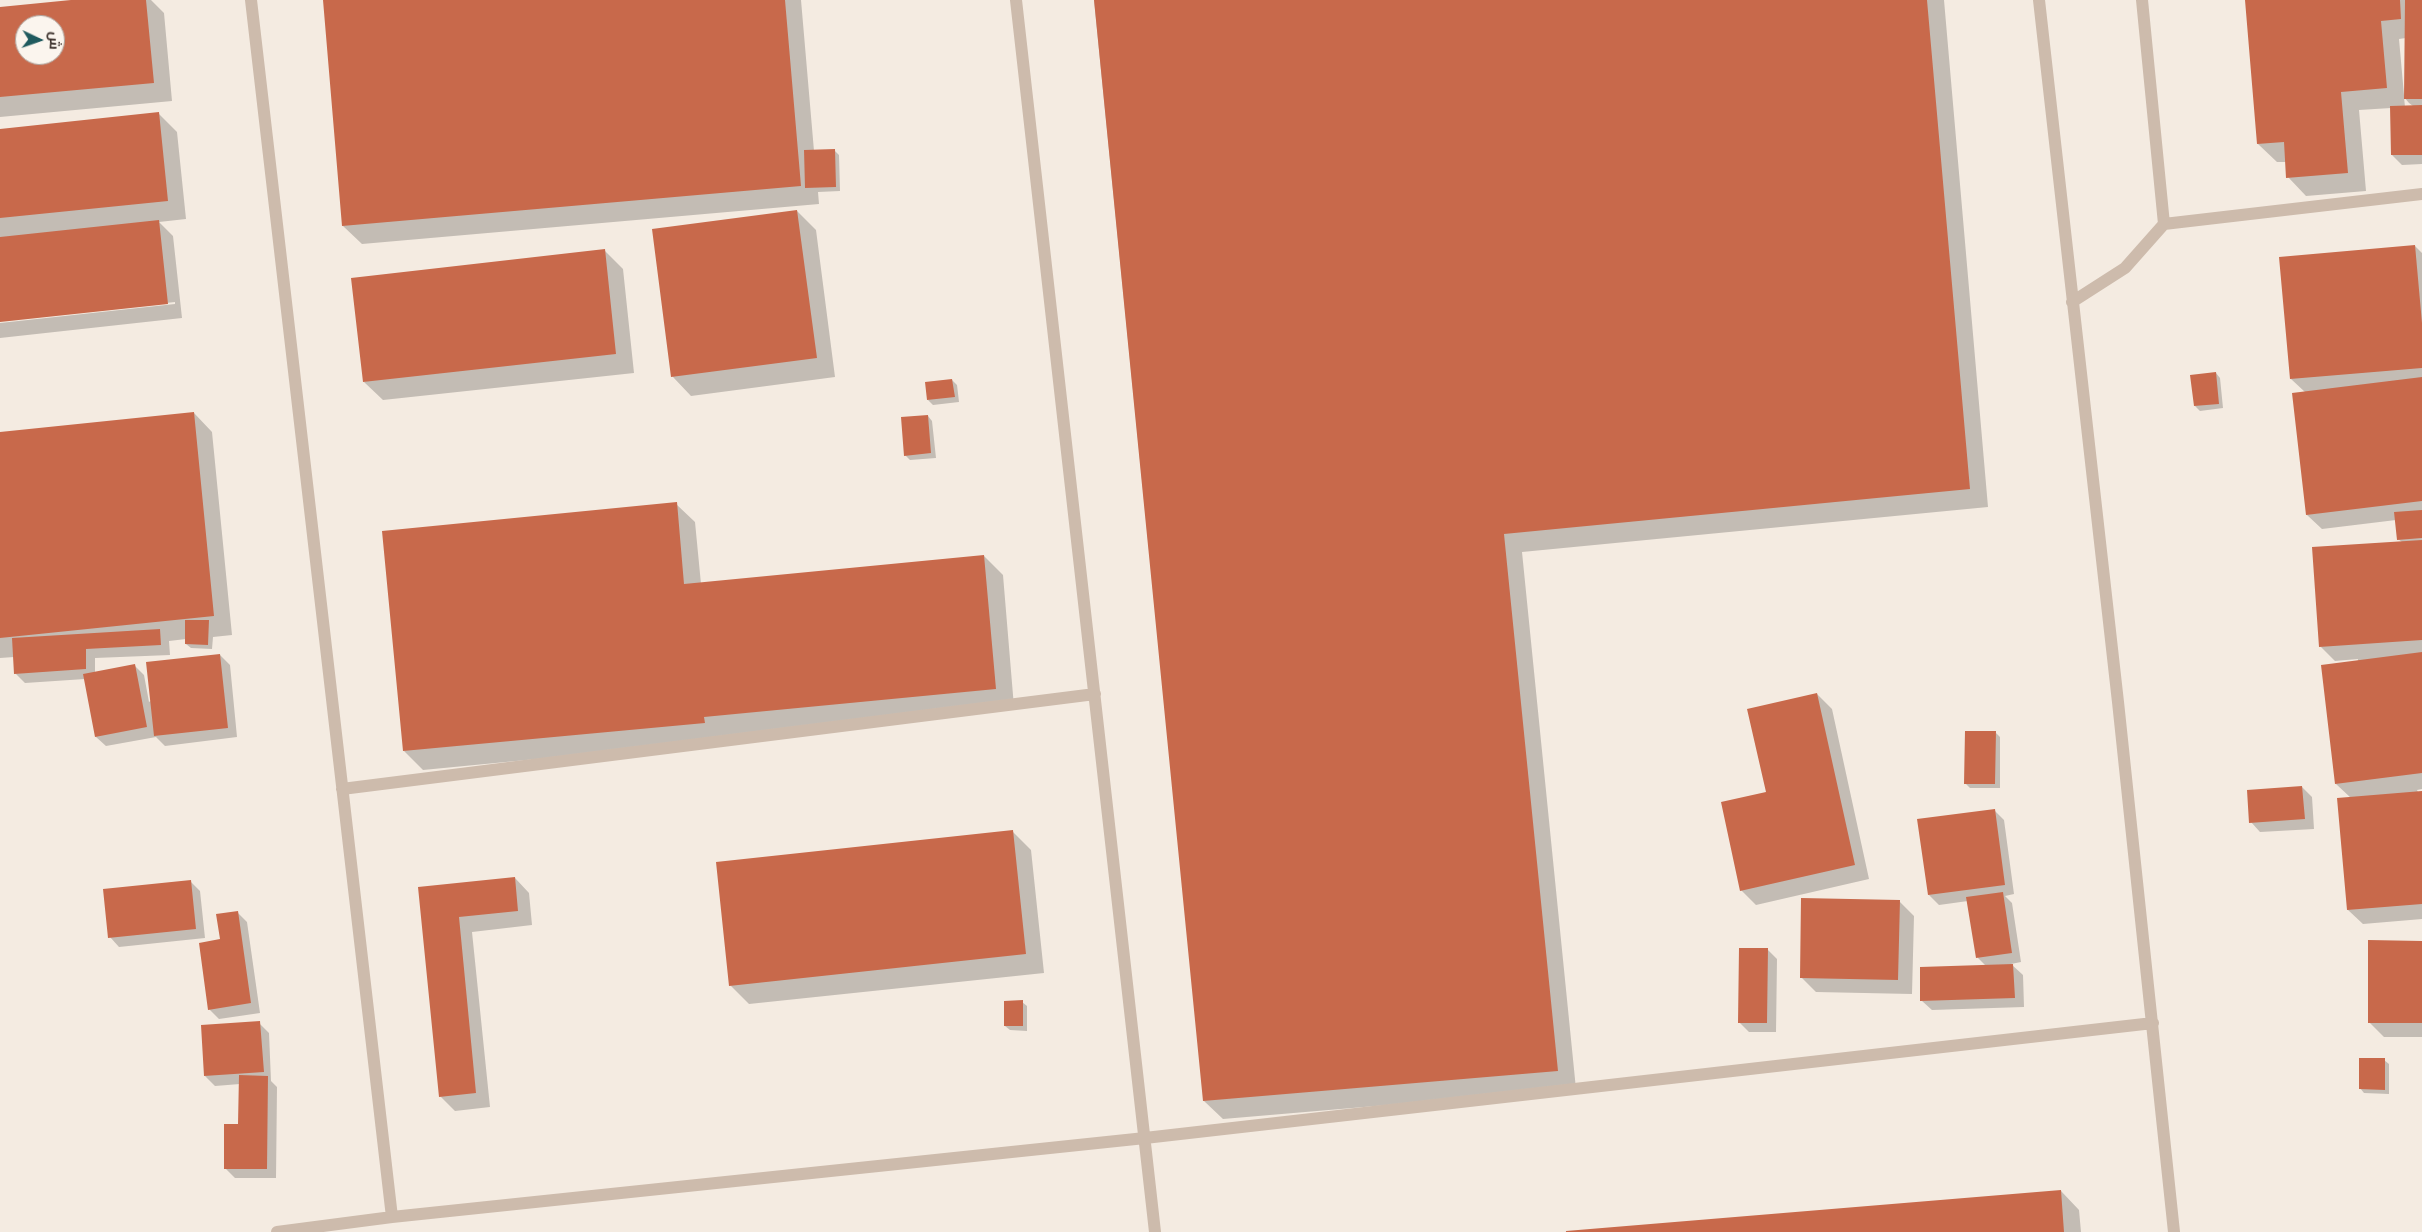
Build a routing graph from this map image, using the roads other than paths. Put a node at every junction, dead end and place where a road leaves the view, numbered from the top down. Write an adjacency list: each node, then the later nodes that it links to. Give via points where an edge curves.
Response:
1 (251, 0): 9 (street)
2 (1016, 0): 8 (street)
3 (2040, 0): 7 (street)
4 (2142, 0): 6 (street)
5 (2422, 194): 6 (street)
6 (2164, 224): 7 (street, via 2125,268)
7 (2072, 302): 10 (street)
8 (1095, 694): 9 (street); 11 (street)
9 (342, 789): 12 (street)
10 (2153, 1024): 11 (street); 15 (street)
11 (1145, 1138): 12 (street); 14 (street)
12 (392, 1217): 13 (street)
13 (277, 1232)
14 (1155, 1232)
15 (2174, 1232)

